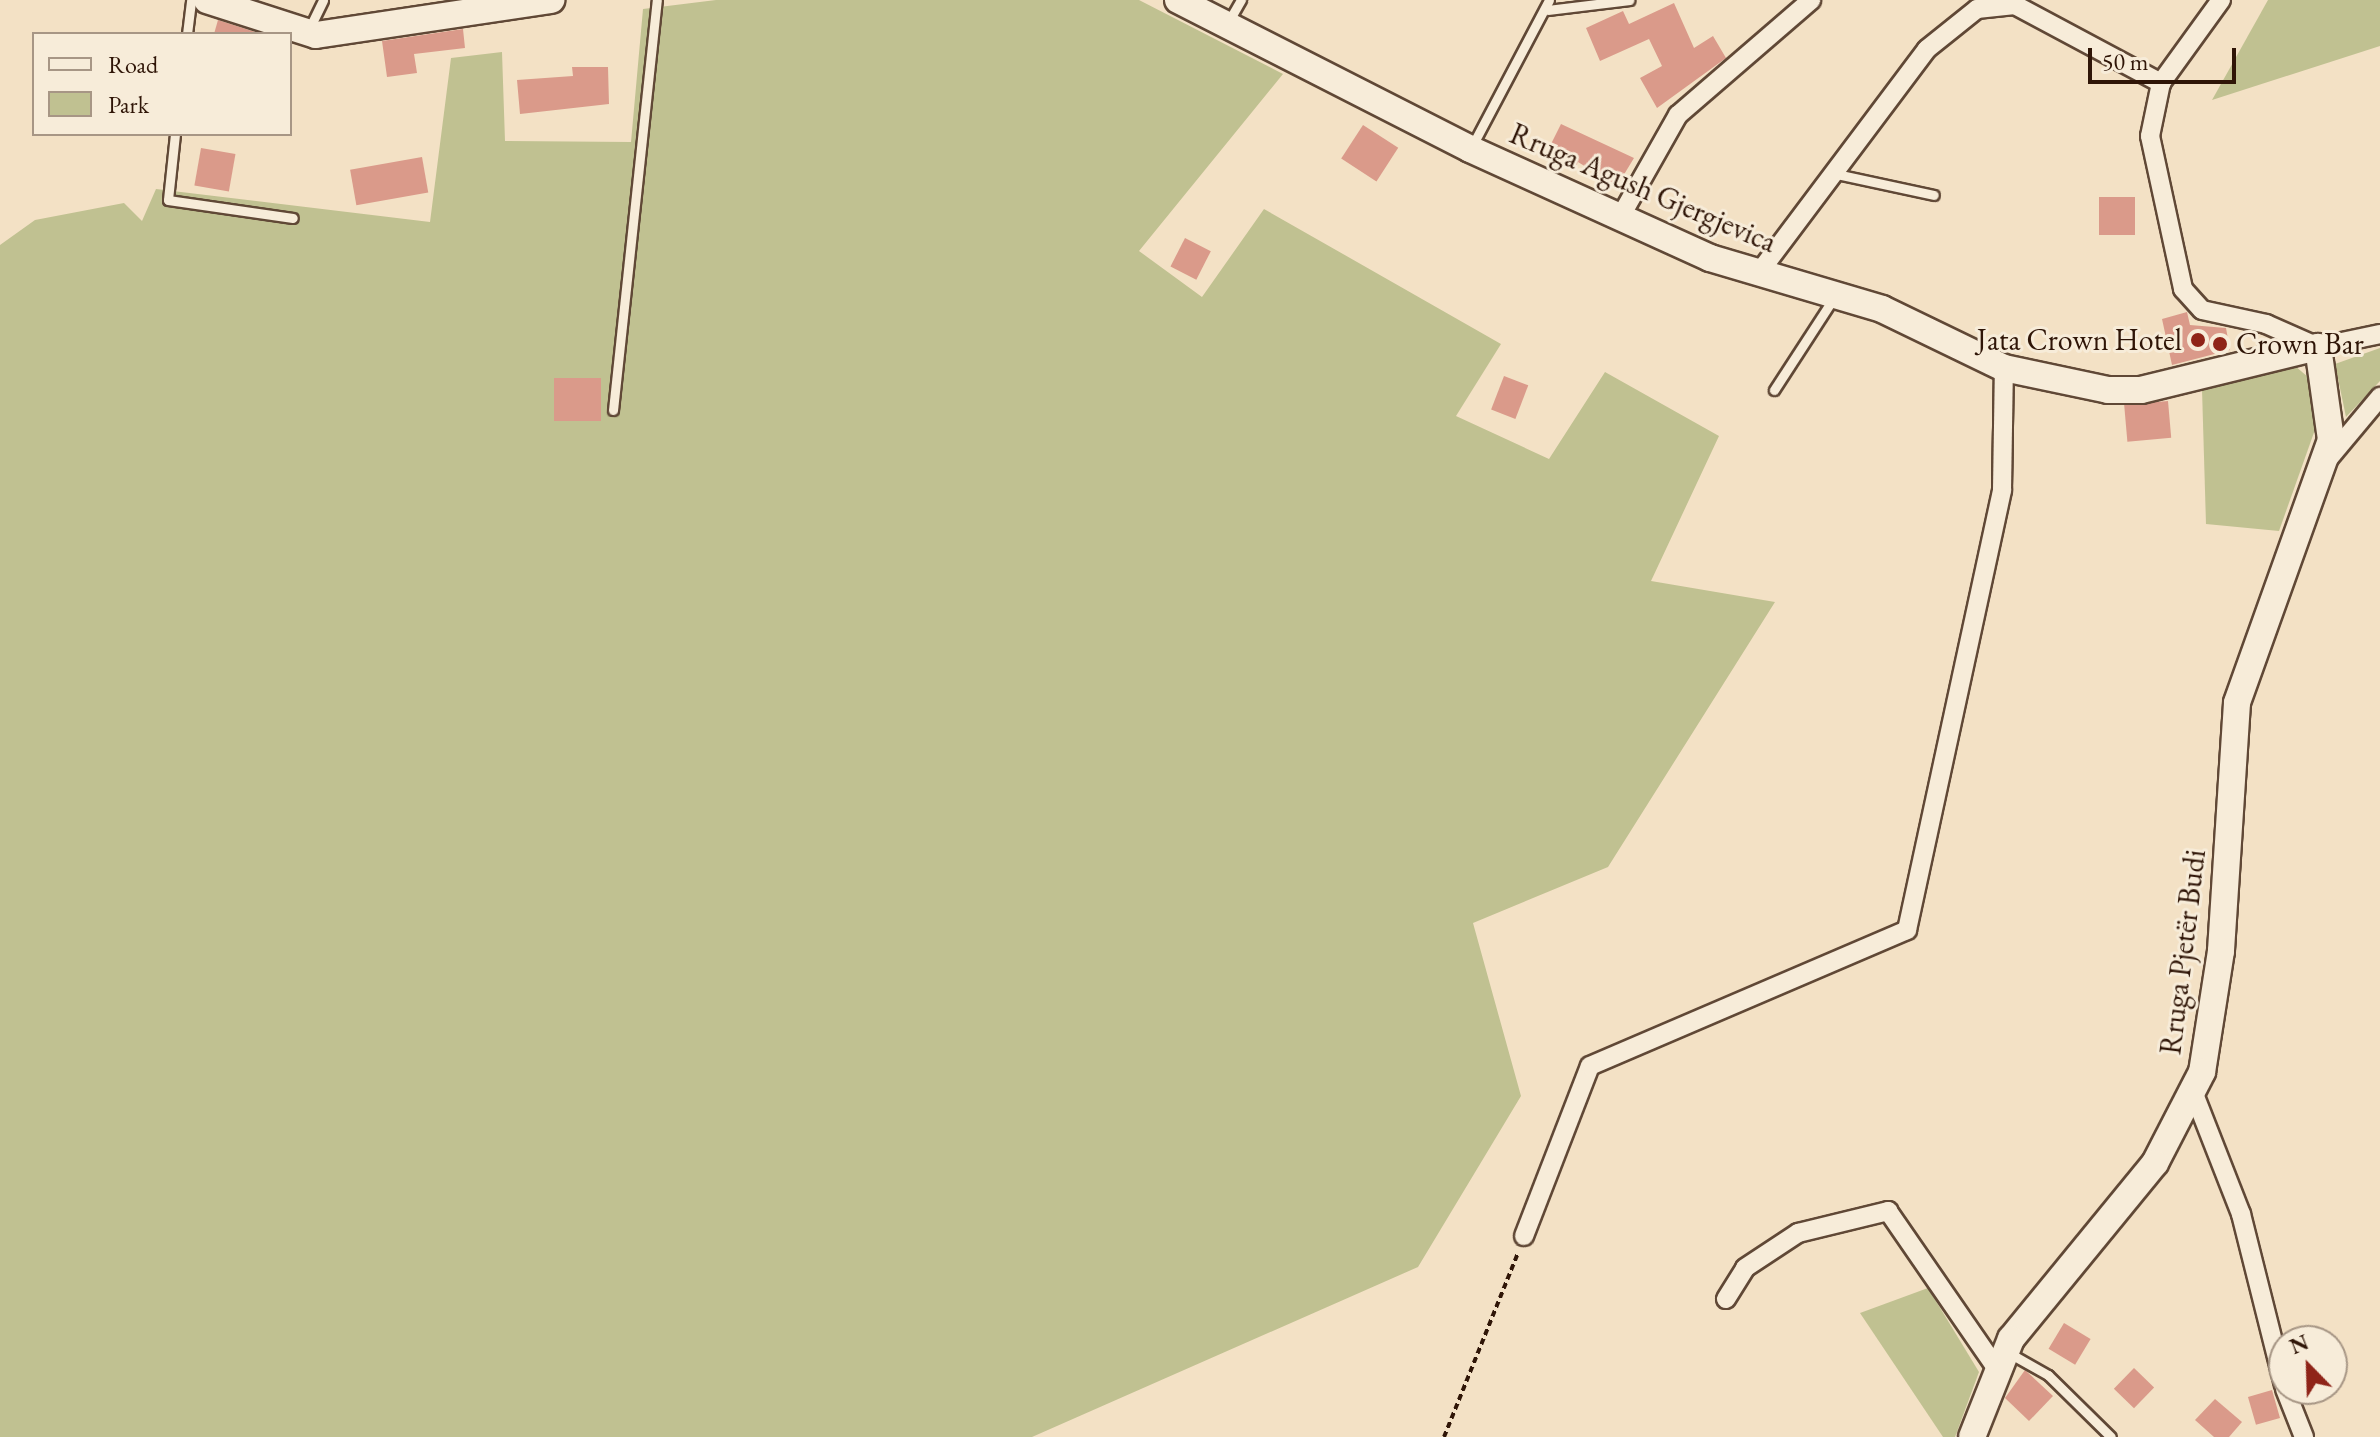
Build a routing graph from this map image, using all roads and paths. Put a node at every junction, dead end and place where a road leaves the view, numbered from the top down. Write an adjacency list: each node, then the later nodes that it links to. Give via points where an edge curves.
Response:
1 (191, 0): 13 (lane)
2 (323, 0): 14 (lane)
3 (551, 0): 14 (main road)
4 (657, 0): 29 (lane)
5 (1178, 0): 12 (main road, Rruga Agush Gjergjevica)
6 (1241, 0): 12 (lane)
7 (1629, 0): 11 (lane)
8 (1811, 0): 20 (street, via 1678,115)
9 (2221, 0): 15 (street)
10 (227, 3): 14 (main road)
11 (1548, 5): 17 (lane)
12 (1227, 24): 17 (main road, Rruga Agush Gjergjevica)
13 (187, 32)
14 (307, 34)
15 (2161, 83): 18 (street, via 2015,5 1977,9 1927,49); 25 (street, via 2150,149 2183,289 2202,310 2266,324)
16 (175, 136): 21 (lane, via 168,200)
17 (1470, 149): 20 (main road, Rruga Agush Gjergjevica)
18 (1832, 173): 19 (lane); 22 (street)
19 (1934, 195)
20 (1622, 214): 22 (main road, Rruga Agush Gjergjevica)
21 (293, 218)
22 (1758, 274): 23 (main road, Rruga Agush Gjergjevica)
23 (1836, 295): 26 (main road, Rruga Agush Gjergjevica); 27 (lane)
24 (2380, 334): 25 (street, Rruga Agush Gjergjevica)
25 (2318, 347): 26 (main road, Rruga Agush Gjergjevica, via 2141,390 2108,390); 30 (main road, Rruga Pjetër Budi, via 2331,421)
26 (2004, 368): 32 (street, via 2002,490 1907,930 1590,1066)
27 (1774, 390)
28 (2380, 397): 30 (street, Rruga Pjetër Budi)
29 (613, 410)
30 (2322, 467): 31 (main road, Rruga Pjetër Budi, via 2239,693 2217,984)
31 (2194, 1094): 34 (street, via 2241,1214); 35 (main road, Rruga Pjetër Budi, via 2147,1174)
32 (1524, 1236): 37 (path)
33 (1726, 1299): 35 (street, via 1745,1268 1779,1244 1829,1221 1888,1211)
34 (2269, 1325)
35 (2000, 1360): 38 (main road, Rruga Pjetër Budi); 39 (lane, via 2048,1375)
36 (2292, 1405): 40 (street)
37 (1444, 1437)
38 (1972, 1437)
39 (2111, 1437)
40 (2304, 1437)

